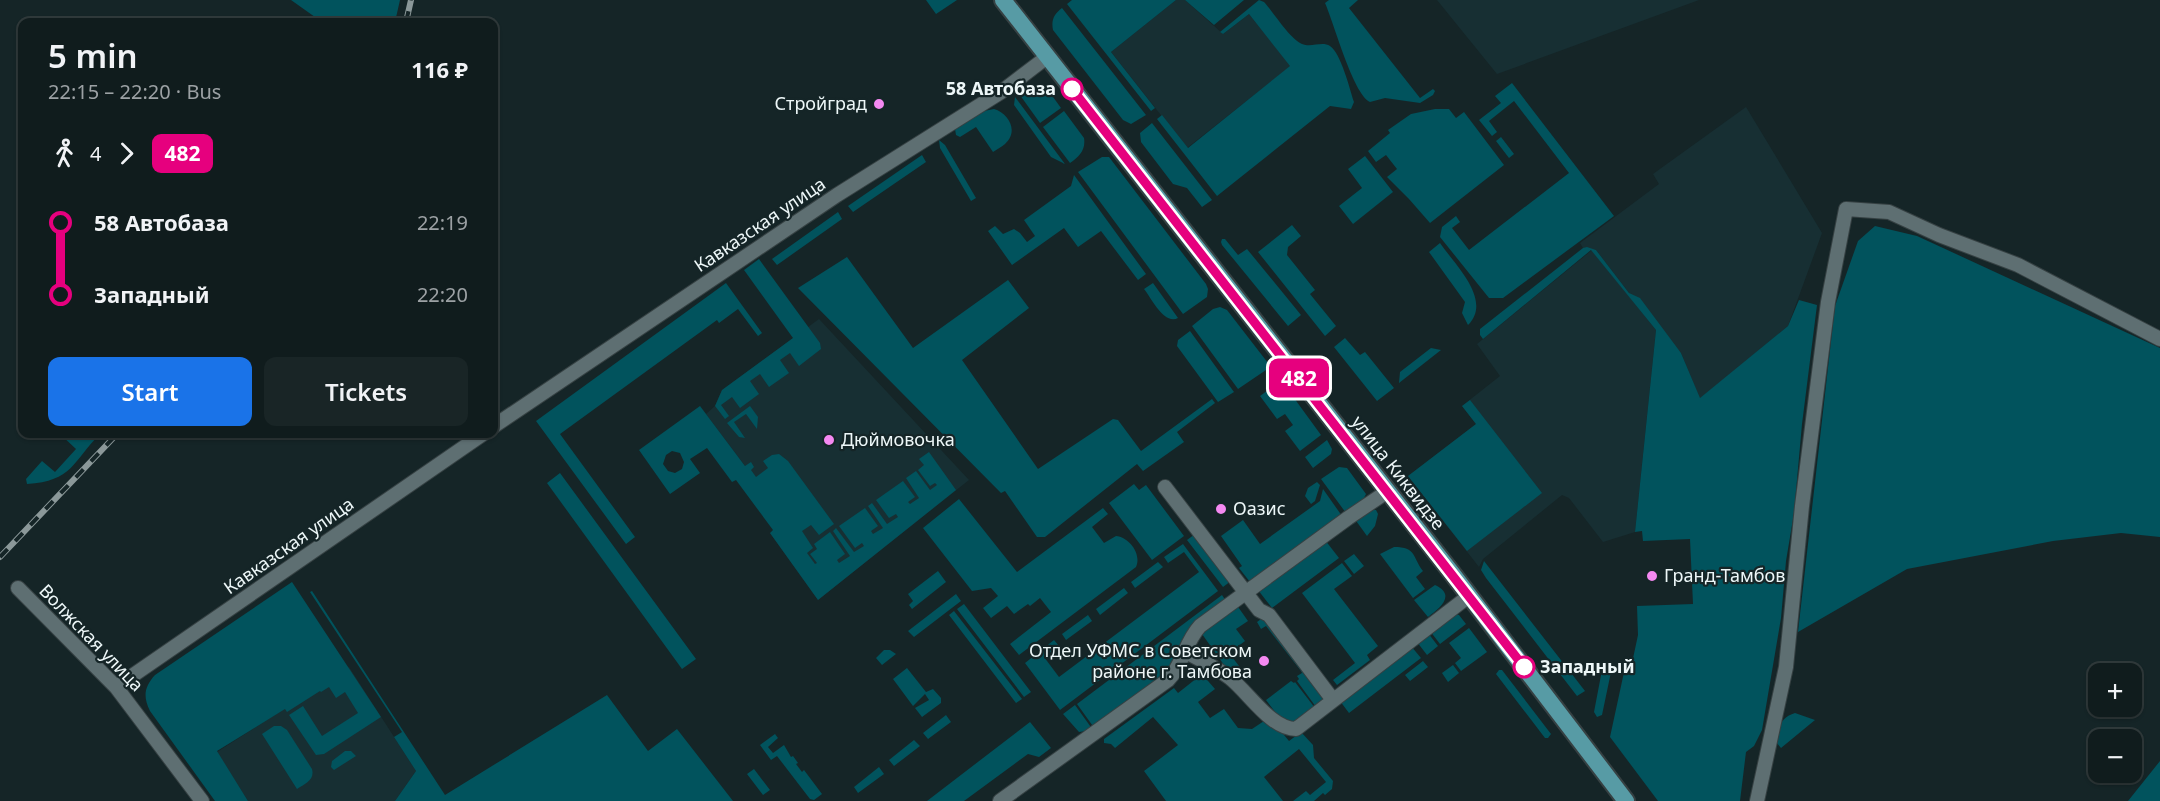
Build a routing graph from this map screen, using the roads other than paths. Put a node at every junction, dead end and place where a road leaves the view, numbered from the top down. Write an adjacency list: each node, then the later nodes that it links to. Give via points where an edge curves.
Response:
1 (1003, 0): 2 (main road, улица Киквидзе)
2 (1047, 57): 4 (street, Кавказская улица, via 1001,92 837,195); 7 (main road, улица Киквидзе)
3 (2160, 339): 17 (street, via 2018,265 1889,212 1846,209 1826,314 1786,667)
4 (498, 423)
5 (477, 438): 12 (street, Кавказская улица)
6 (1165, 487): 9 (street)
7 (1388, 491): 9 (street); 10 (main road, улица Киквидзе)
8 (18, 588): 12 (street, Волжская улица)
9 (1246, 592): 11 (street, via 1200,626); 13 (street, via 1259,610 1269,615)
10 (1469, 596): 13 (street); 16 (main road, улица Киквидзе)
11 (1185, 652): 13 (street, via 1219,670 1272,718 1291,729 1301,727); 15 (street, via 1168,680)
12 (116, 687): 14 (street, Волжская улица)
13 (1333, 700)
14 (201, 801)
15 (1000, 801)
16 (1626, 801)
17 (1757, 801)

